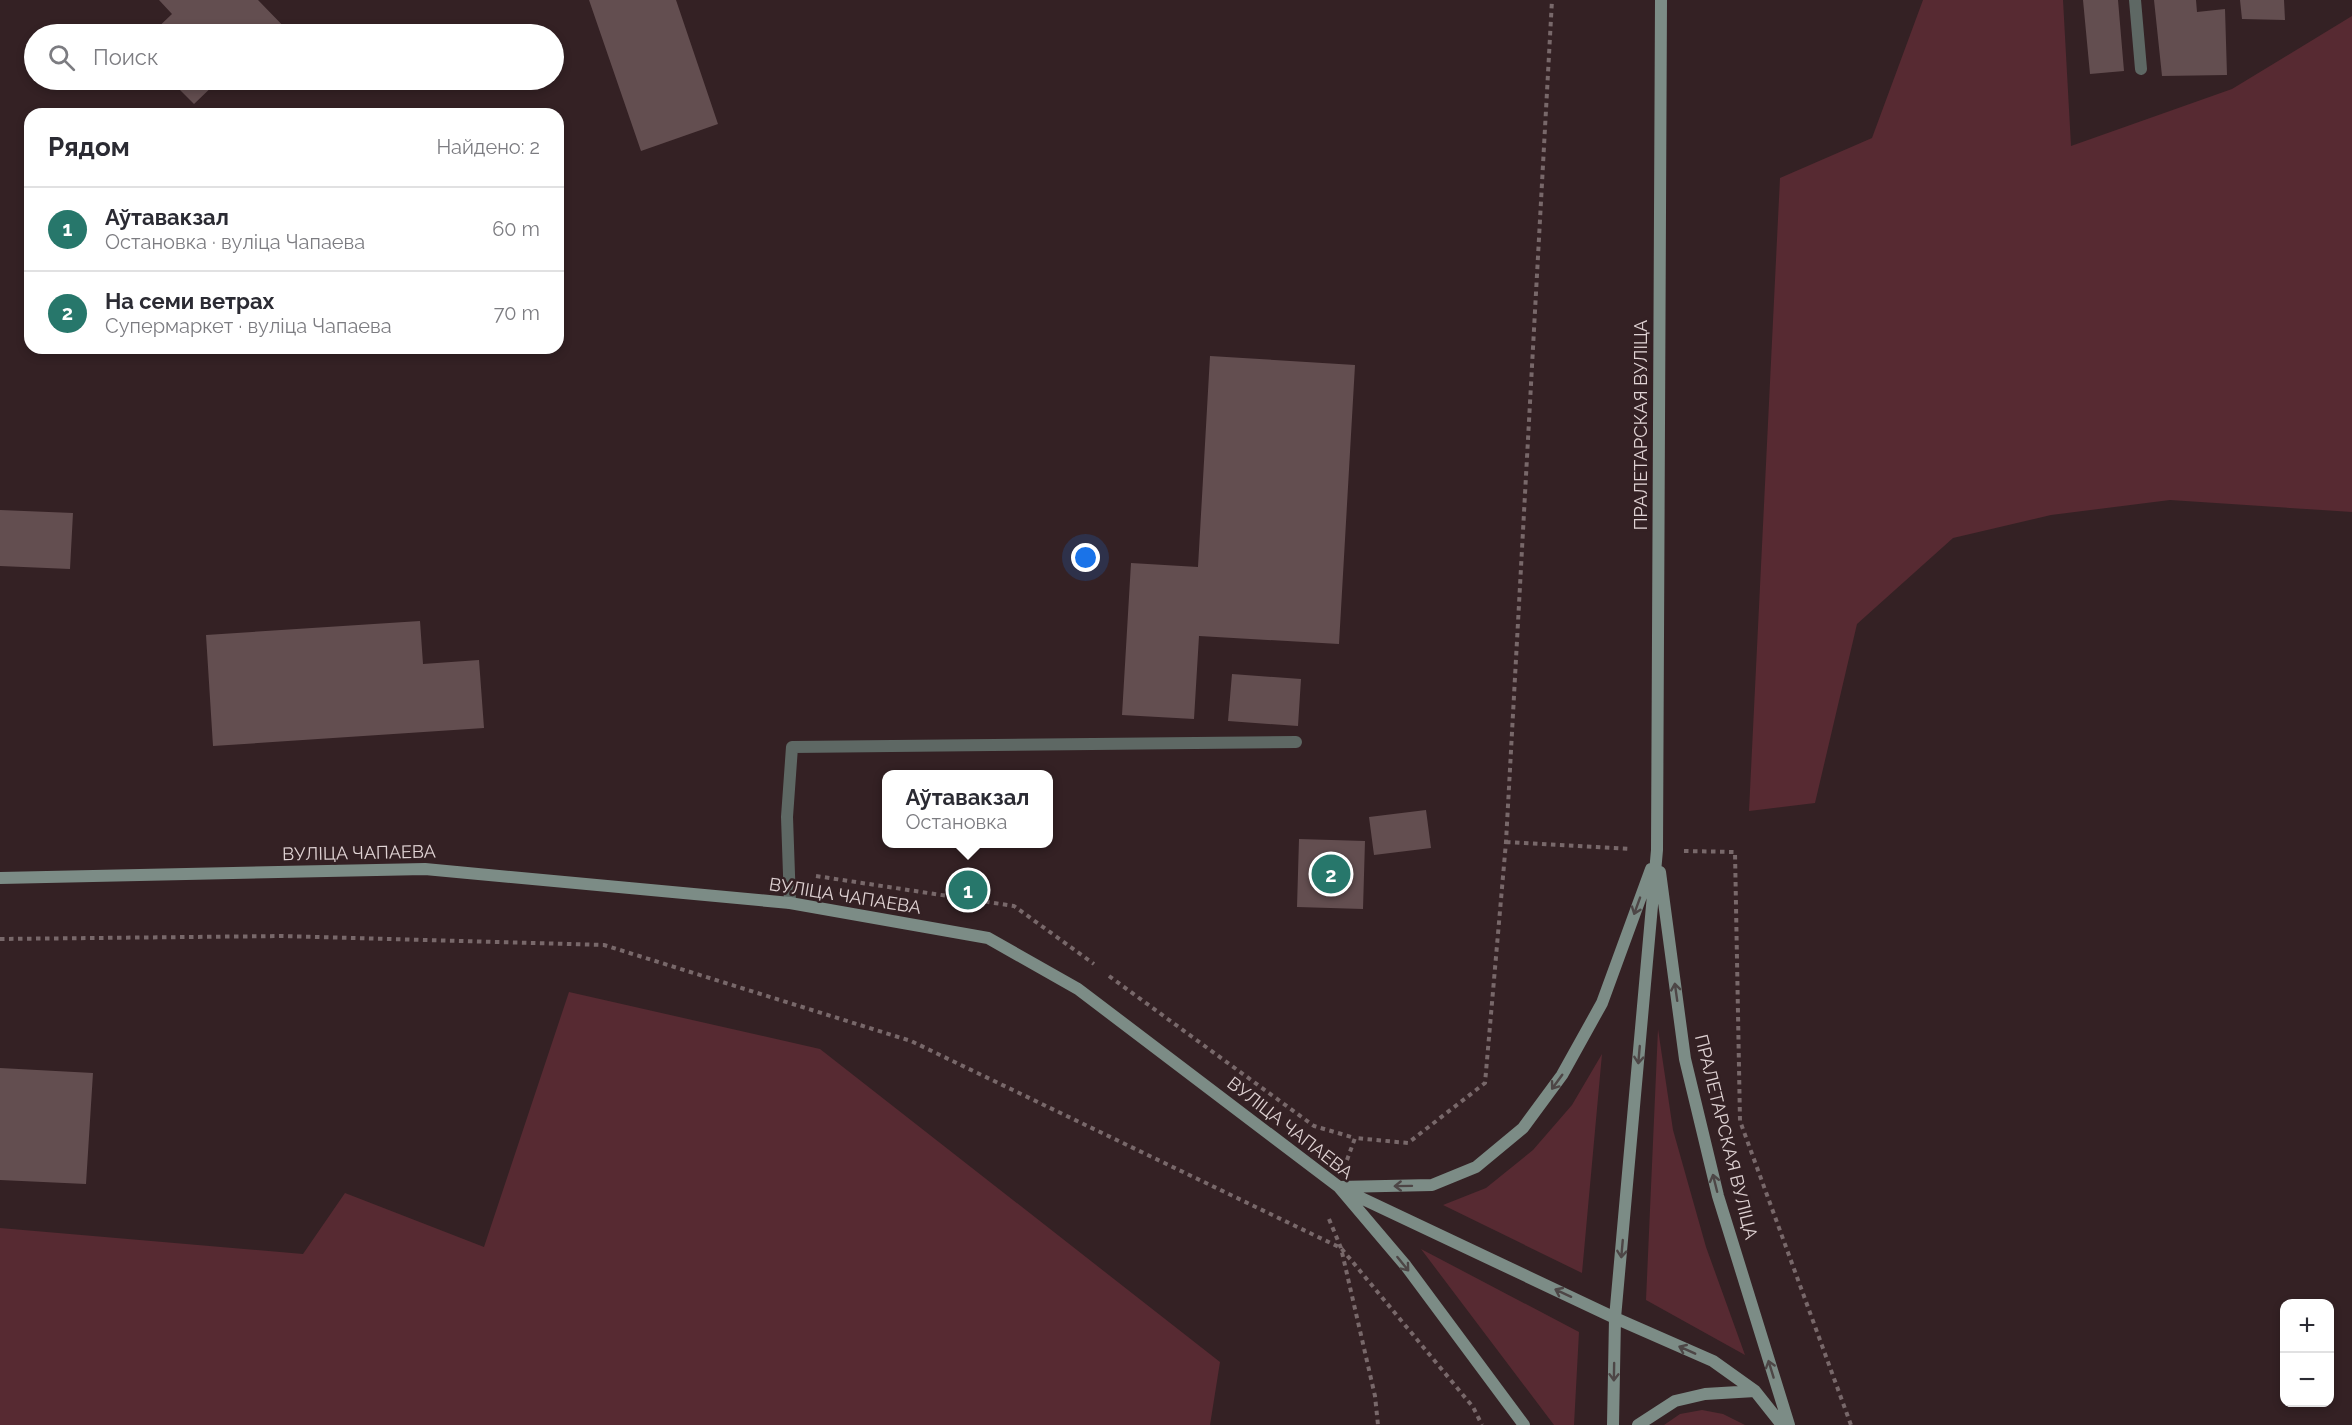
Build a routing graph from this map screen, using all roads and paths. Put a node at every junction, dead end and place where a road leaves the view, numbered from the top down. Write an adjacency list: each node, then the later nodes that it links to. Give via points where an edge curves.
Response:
1 (1552, 0): 6 (path)
2 (1661, 0): 7 (main road, ПРАЛЕТАРСКАЯ ВУЛІЦА)
3 (2135, 0): 4 (lane)
4 (2141, 69)
5 (1296, 742): 9 (lane, via 792,747 788,817)
6 (1506, 843): 7 (path); 11 (path, via 1485,1083 1408,1143 1355,1138)
7 (1657, 850): 11 (main road, one-way to 11, via 1602,1003 1562,1076 1523,1128 1476,1167 1432,1185); 13 (main road, ПРАЛЕТАРСКАЯ ВУЛІЦА, one-way to 13); 21 (main road, ПРАЛЕТАРСКАЯ ВУЛІЦА, one-way to 7, via 1718,1196 1685,1059); 22 (path, via 1736,852 1740,1121)
8 (0, 878): 9 (main road, ВУЛІЦА ЧАПАЕВА, via 425,868)
9 (790, 903): 11 (main road, ВУЛІЦА ЧАПАЕВА, via 988,938 1078,988)
10 (0, 939): 12 (path, via 283,936 604,945 911,1041)
11 (1339, 1187): 12 (path, via 1329,1220); 13 (main road, one-way to 11); 17 (main road, ВУЛІЦА ЧАПАЕВА, one-way to 17, via 1406,1266)
12 (1341, 1248): 15 (path); 16 (path, via 1473,1407)
13 (1616, 1318): 14 (main road, one-way to 13, via 1713,1361); 18 (main road, ПРАЛЕТАРСКАЯ ВУЛІЦА, one-way to 18)
14 (1755, 1391): 19 (main road, via 1706,1394 1675,1401); 20 (main road)
15 (1378, 1425)
16 (1482, 1425)
17 (1524, 1425)
18 (1614, 1425)
19 (1638, 1425)
20 (1782, 1425)
21 (1789, 1425)
22 (1851, 1425)

